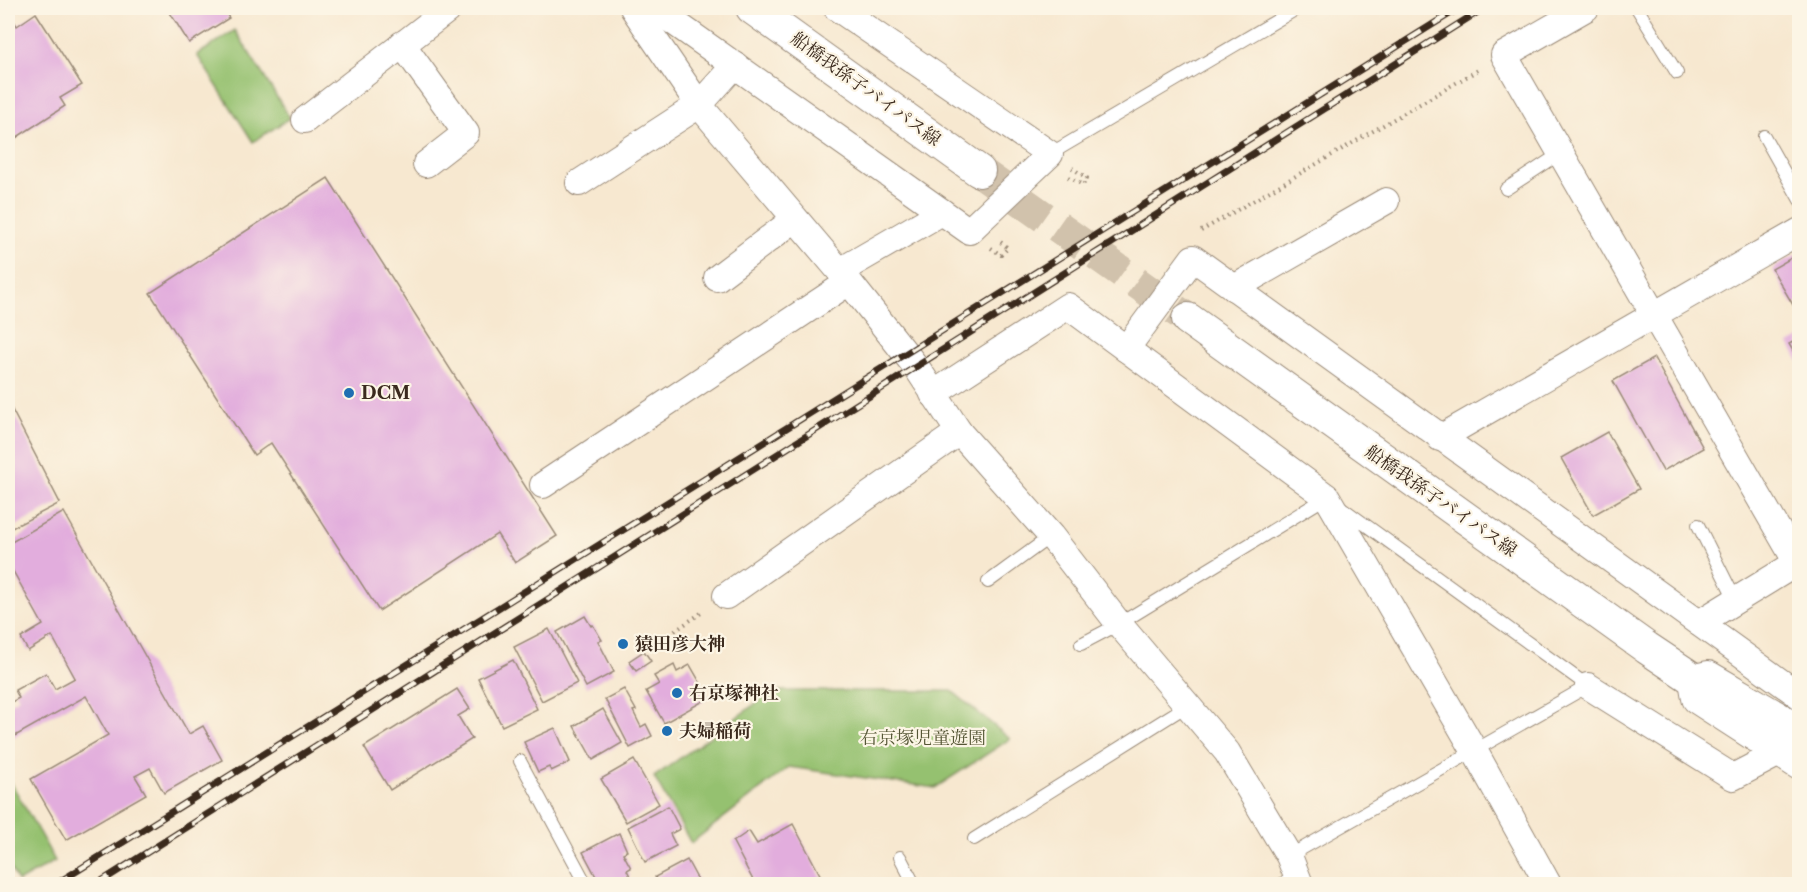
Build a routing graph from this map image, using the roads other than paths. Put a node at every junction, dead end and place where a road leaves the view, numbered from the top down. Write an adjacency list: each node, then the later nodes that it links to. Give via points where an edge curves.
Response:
1 (450, 8): 9 (street)
2 (633, 8): 12 (street)
3 (654, 8): 10 (street)
4 (752, 8): 18 (street, 船橋我孫子バイパス線)
5 (1298, 8): 16 (lane)
6 (1586, 8): 15 (street, via 1504,55)
7 (1637, 8): 11 (lane)
8 (846, 10): 16 (street)
9 (402, 44): 13 (street); 17 (street, via 466,133)
10 (735, 65): 12 (street); 23 (street)
11 (1677, 73)
12 (699, 105): 19 (street); 24 (street)
13 (305, 120)
14 (1764, 136): 21 (lane)
15 (1561, 153): 20 (lane); 29 (street)
16 (1057, 159): 23 (street, via 969,231)
17 (426, 164)
18 (979, 171)
19 (579, 183)
20 (1506, 189)
21 (1800, 200)
22 (1386, 201): 28 (street)
23 (942, 212): 26 (street)
24 (795, 219): 26 (street); 27 (street)
25 (1800, 231): 29 (street)
26 (844, 276): 32 (street); 35 (street)
27 (717, 278)
28 (1234, 288): 31 (street, via 1193,258); 34 (street)
29 (1654, 315): 34 (street); 39 (street)
30 (1188, 320): 49 (street, 船橋我孫子バイパス線, via 1637,642 1695,680 1708,678)
31 (1126, 349): 32 (street, via 1068,306); 36 (street)
32 (933, 394): 33 (street)
33 (959, 432): 38 (street); 41 (street)
34 (1440, 438): 43 (street)
35 (543, 485)
36 (1327, 497): 44 (lane); 46 (lane); 50 (street)
37 (1698, 525): 42 (lane)
38 (1051, 536): 40 (lane); 44 (street)
39 (1799, 564): 42 (street)
40 (988, 582)
41 (726, 596)
42 (1736, 601): 43 (street)
43 (1699, 623): 47 (street)
44 (1119, 624): 45 (lane); 48 (street)
45 (1080, 644)
46 (1588, 686): 49 (street, via 1733,777); 50 (lane)
47 (1800, 696)
48 (1188, 705): 52 (lane); 54 (street, via 1227,752)
49 (1793, 749)
50 (1474, 750): 54 (lane); 57 (street)
51 (520, 761): 55 (lane)
52 (974, 839)
53 (900, 857): 56 (lane)
54 (1292, 876)
55 (586, 885)
56 (914, 885)
57 (1548, 885)

